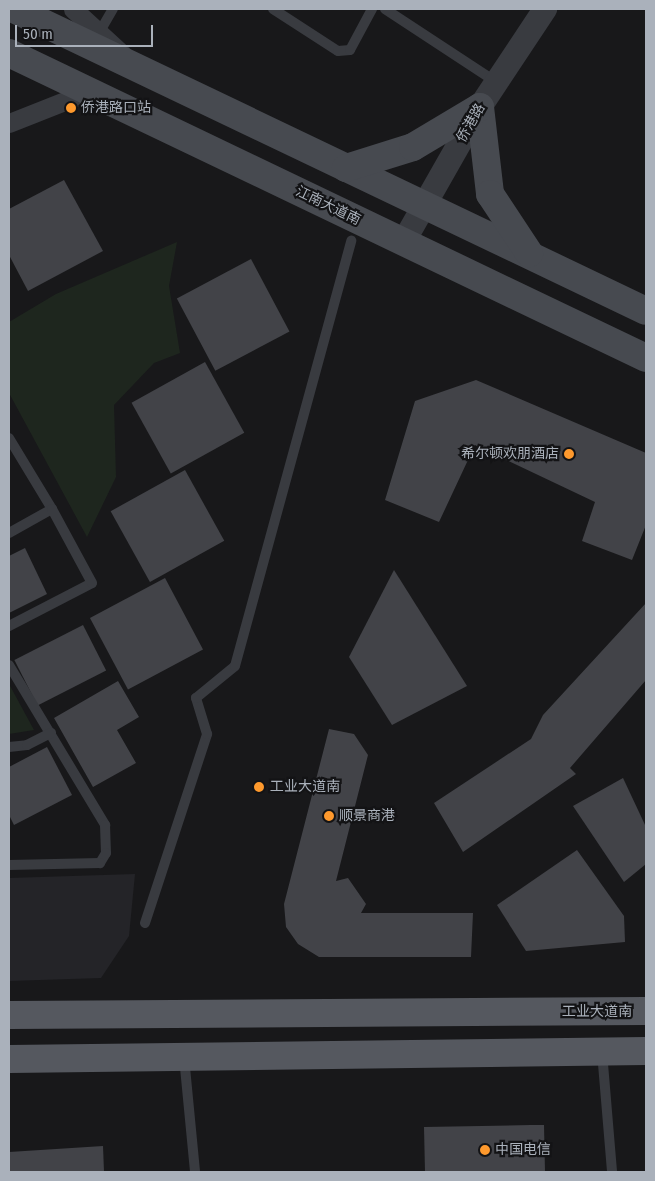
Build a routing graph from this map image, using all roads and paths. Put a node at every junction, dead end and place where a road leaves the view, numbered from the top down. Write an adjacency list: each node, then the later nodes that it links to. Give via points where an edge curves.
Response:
1 (14, 9): 10 (main road)
2 (73, 9): 8 (street)
3 (113, 9): 8 (lane)
4 (273, 9): 5 (lane, via 338,50 350,50)
5 (372, 9)
6 (385, 9): 11 (lane)
7 (545, 9): 11 (street, 侨港路)
8 (100, 33): 10 (street)
9 (9, 53): 12 (main road, 江南大道南)
10 (134, 66): 15 (main road)
11 (496, 82): 13 (street, 侨港路)
12 (90, 91): 14 (street); 18 (main road, 江南大道南)
13 (480, 107): 15 (main road, via 413,147); 16 (street, 侨港路); 19 (main road, via 490,194)
14 (9, 123)
15 (346, 168): 16 (main road)
16 (424, 206): 18 (street, 侨港路); 19 (main road)
17 (351, 241): 30 (lane, via 235,666 196,698 207,734)
18 (404, 241): 21 (main road, 江南大道南)
19 (532, 257): 20 (main road)
20 (646, 312)
21 (646, 358)
22 (9, 438): 23 (lane)
23 (52, 509): 24 (lane); 25 (lane, via 92,584)
24 (9, 533)
25 (9, 626)
26 (9, 665): 27 (lane)
27 (51, 733): 28 (lane, via 27,745); 29 (lane, via 105,825 106,854 100,863)
28 (9, 747)
29 (9, 865)
30 (145, 922)
31 (646, 1011): 32 (main road, 工业大道南)
32 (9, 1015)
33 (602, 1051): 34 (main road); 35 (main road); 38 (lane)
34 (646, 1051)
35 (184, 1056): 36 (main road); 37 (lane)
36 (9, 1059)
37 (195, 1172)
38 (612, 1172)

